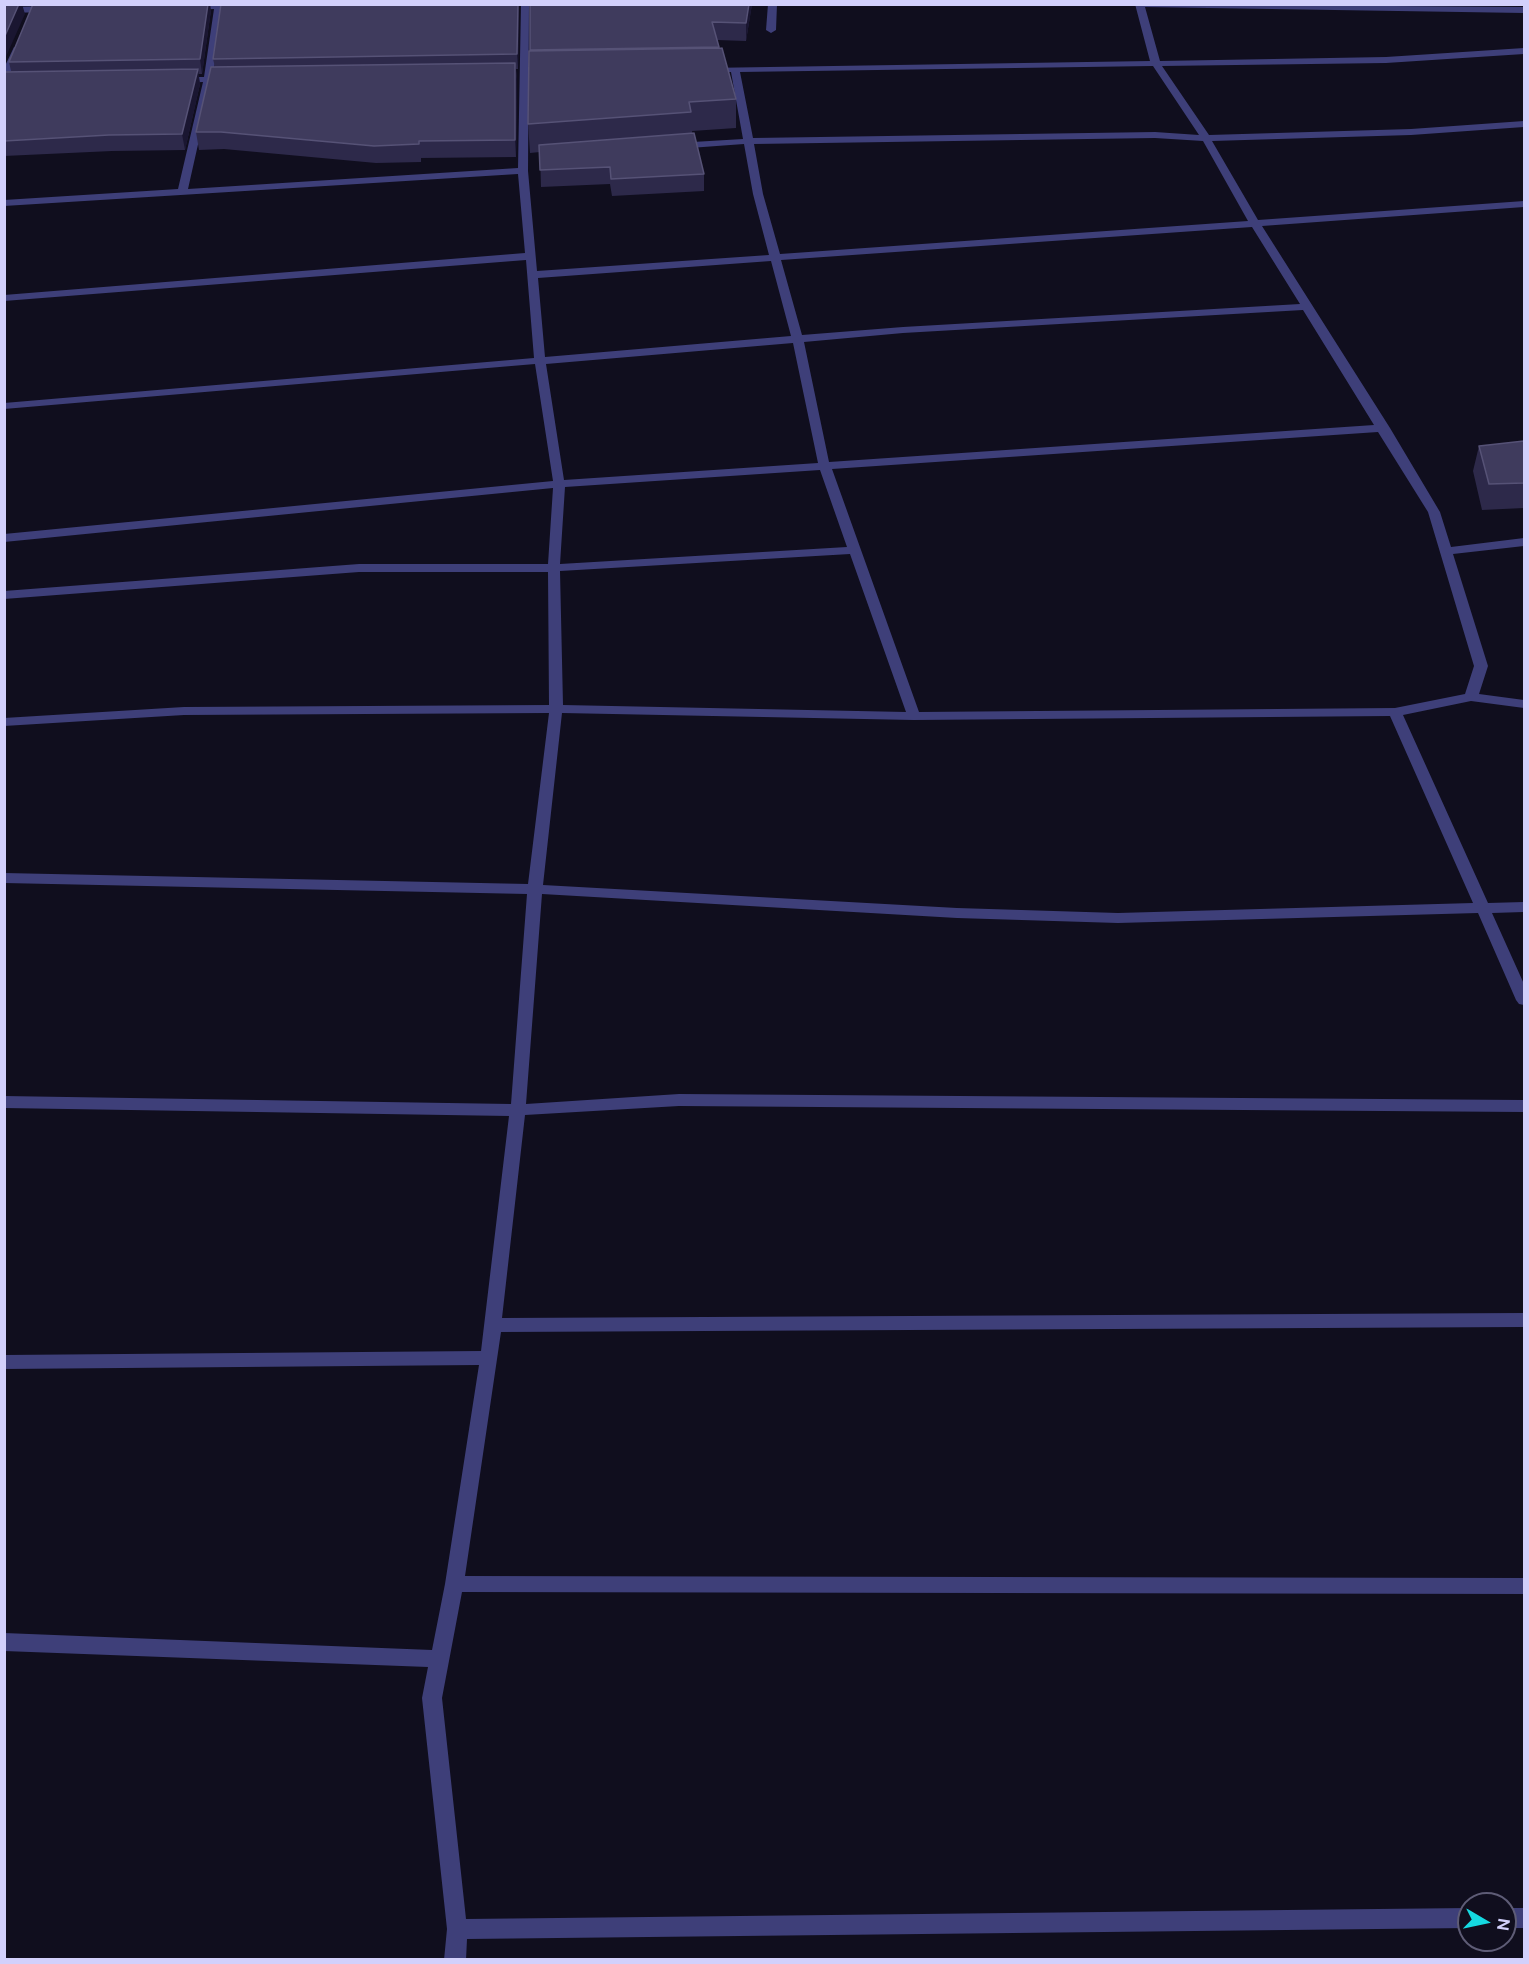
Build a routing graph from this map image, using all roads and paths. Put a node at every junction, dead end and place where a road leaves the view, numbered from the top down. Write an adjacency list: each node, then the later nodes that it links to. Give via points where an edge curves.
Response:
1 (525, 4): 19 (street)
2 (773, 4): 12 (street)
3 (1140, 4): 10 (street); 15 (street)
4 (219, 6): 5 (street); 6 (street); 23 (street)
5 (251, 6)
6 (184, 7)
7 (68, 9): 9 (street)
8 (4, 10): 9 (street)
9 (33, 10): 11 (street)
10 (1524, 10)
11 (28, 20)
12 (771, 30)
13 (21, 40): 24 (street)
14 (1524, 51): 15 (street, via 1386,60)
15 (1156, 64): 16 (street); 27 (street)
16 (735, 69): 17 (street); 28 (street)
17 (700, 70)
18 (512, 75): 19 (street)
19 (524, 75): 20 (street); 31 (street)
20 (536, 75)
21 (231, 79): 23 (street)
22 (172, 80): 23 (street)
23 (208, 80): 33 (street)
24 (4, 82): 25 (street)
25 (16, 82)
26 (1524, 124): 27 (street, via 1411,132)
27 (1206, 138): 28 (street, via 1155,135); 36 (street)
28 (750, 141): 29 (street); 38 (street, via 758,194)
29 (666, 147)
30 (535, 157): 31 (street)
31 (523, 158): 32 (street)
32 (523, 171): 33 (street); 37 (street)
33 (182, 192): 34 (street)
34 (4, 203)
35 (1524, 204): 36 (street)
36 (1254, 222): 38 (street); 41 (street)
37 (531, 256): 39 (street); 40 (street)
38 (776, 257): 39 (street); 42 (street)
39 (532, 275): 43 (street)
40 (4, 298)
41 (1307, 306): 42 (street); 45 (street)
42 (798, 339): 43 (street); 46 (street)
43 (540, 361): 44 (street); 47 (street)
44 (4, 406)
45 (1384, 428): 46 (street); 51 (street, via 1434,512)
46 (824, 464): 47 (street); 50 (street)
47 (559, 484): 48 (street); 52 (street)
48 (4, 538)
49 (1524, 542): 51 (street)
50 (855, 550): 52 (street); 58 (street)
51 (1447, 551): 54 (street, via 1481,666)
52 (554, 568): 53 (street, via 359,568); 56 (street)
53 (4, 595)
54 (1471, 697): 55 (street); 57 (street)
55 (1524, 704)
56 (556, 709): 58 (street); 59 (street, via 184,711); 61 (street)
57 (1395, 712): 58 (street); 62 (street)
58 (914, 716)
59 (4, 722)
60 (4, 878): 61 (street)
61 (535, 889): 62 (street, via 957,913 1118,918); 67 (street)
62 (1485, 907): 63 (street); 64 (street)
63 (1524, 907)
64 (1524, 1000)
65 (4, 1102): 67 (street)
66 (1524, 1106): 67 (street, via 679,1100)
67 (518, 1110): 69 (street)
68 (1524, 1320): 69 (street)
69 (492, 1325): 70 (street)
70 (489, 1358): 71 (street); 72 (street)
71 (4, 1362)
72 (454, 1584): 73 (street); 75 (street)
73 (1524, 1586)
74 (4, 1642): 75 (street)
75 (438, 1659): 77 (street, via 432,1698)
76 (1457, 1918): 77 (street)
77 (457, 1929): 78 (street)
78 (454, 1959)

